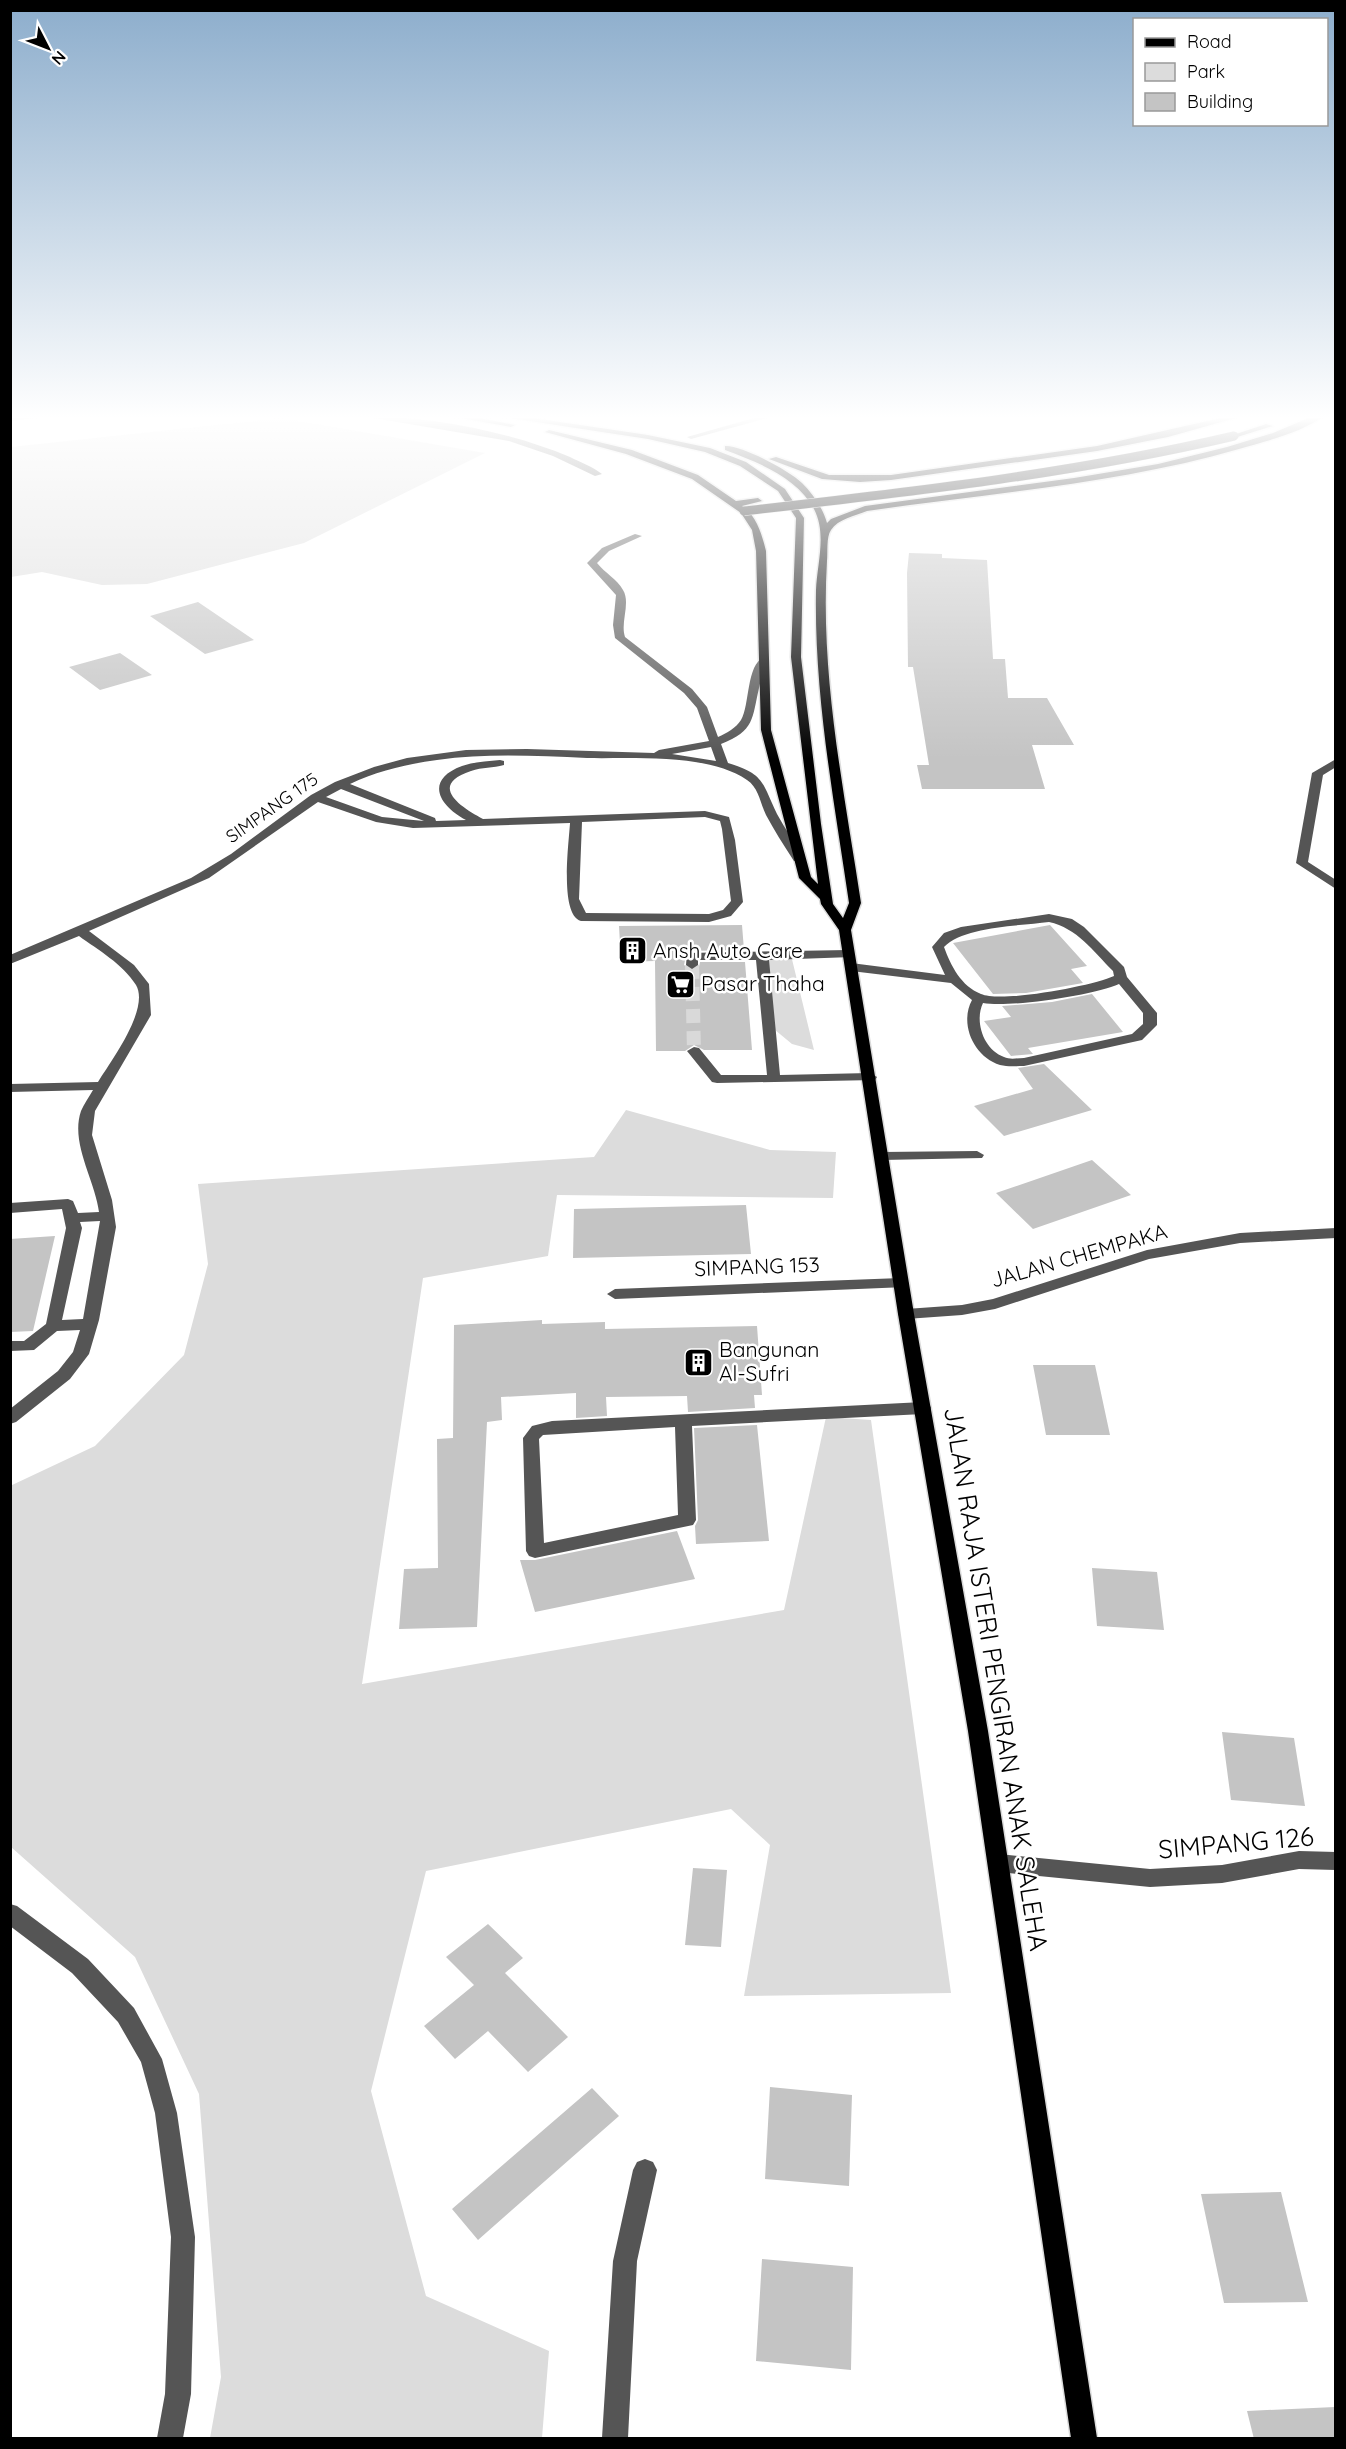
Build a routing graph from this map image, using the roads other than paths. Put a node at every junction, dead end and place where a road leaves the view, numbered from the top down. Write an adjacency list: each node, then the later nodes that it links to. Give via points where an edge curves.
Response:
1 (756, 530): 5 (main road, via 761,551)
2 (800, 530): 17 (main road, JALAN RAJA ISTERI PENGIRAN ANAK SALEHA, via 796,657)
3 (825, 531): 18 (main road, JALAN RAJA ISTERI PENGIRAN ANAK SALEHA, via 822,654 855,903)
4 (638, 536): 6 (street, via 612,547 592,563 619,591 616,628 620,638 688,691 702,707)
5 (764, 660): 6 (street, SIMPANG 175, via 748,717 730,736); 15 (main road, via 766,730)
6 (713, 742): 7 (street, SIMPANG 175); 9 (street)
7 (639, 755): 9 (street, SIMPANG 175); 10 (street, SIMPANG 175, via 455,755 379,768); 13 (street, via 492,763 460,771 445,783 442,792 446,802)
8 (1335, 762): 16 (street, via 1318,772 1302,863)
9 (723, 765): 15 (street, SIMPANG 175, via 754,779)
10 (339, 784): 11 (street, SIMPANG 175); 14 (street, via 423,819)
11 (315, 797): 14 (street, via 380,820); 19 (street, SIMPANG 175, via 212,871)
12 (576, 818): 12 (street, via 573,899 581,917 709,918 727,913 737,902 725,819 705,814); 13 (street)
13 (486, 824): 14 (street)
14 (452, 825)
15 (798, 858): 17 (main road, via 805,878)
16 (1335, 885)
17 (826, 898): 18 (main road, JALAN RAJA ISTERI PENGIRAN ANAK SALEHA)
18 (845, 930): 22 (main road, JALAN RAJA ISTERI PENGIRAN ANAK SALEHA)
19 (81, 931): 21 (street, SIMPANG 175); 30 (street, via 129,968 144,987 144,1015)
20 (762, 956): 22 (street); 23 (street, via 692,956); 29 (street)
21 (10, 960)
22 (850, 961): 25 (street); 28 (main road, JALAN RAJA ISTERI PENGIRAN ANAK SALEHA)
23 (692, 965)
24 (1121, 978): 25 (street, via 1119,970 1080,930 1068,922 1048,918 964,930 948,936 938,946 942,963); 26 (street, via 1108,984 1007,1001); 26 (street, via 1150,1013 1150,1026 1137,1037 1024,1062 1005,1062 983,1046 974,1028 973,1012)
25 (955, 980): 26 (street)
26 (979, 999)
27 (694, 1051): 29 (street, via 717,1079)
28 (870, 1077): 29 (street); 33 (main road, JALAN RAJA ISTERI PENGIRAN ANAK SALEHA)
29 (774, 1079)
30 (103, 1086): 31 (street); 35 (street, via 88,1111 85,1136)
31 (10, 1088)
32 (977, 1155): 33 (street)
33 (882, 1156): 38 (main road, JALAN RAJA ISTERI PENGIRAN ANAK SALEHA)
34 (10, 1208): 36 (street, via 68,1204)
35 (107, 1216): 36 (street); 41 (street)
36 (72, 1218): 42 (street, via 74,1228)
37 (1335, 1233): 40 (street, JALAN CHEMPAKA, via 1240,1238 1147,1255 995,1304)
38 (901, 1282): 39 (street, SIMPANG 153); 40 (main road, JALAN RAJA ISTERI PENGIRAN ANAK SALEHA)
39 (615, 1294)
40 (906, 1314): 44 (main road, JALAN RAJA ISTERI PENGIRAN ANAK SALEHA)
41 (89, 1324): 42 (street); 45 (street, via 81,1354 64,1375)
42 (53, 1326): 43 (street, via 28,1346)
43 (10, 1346)
44 (922, 1408): 46 (street); 48 (main road, JALAN RAJA ISTERI PENGIRAN ANAK SALEHA)
45 (10, 1418)
46 (683, 1420): 46 (street, via 538,1430 531,1438 535,1551 687,1520)
47 (1335, 1862): 48 (street, SIMPANG 126, via 1299,1860 1222,1874 1150,1878)
48 (999, 1863): 53 (main road, JALAN RAJA ISTERI PENGIRAN ANAK SALEHA)
49 (10, 1913): 51 (street, via 80,1966 126,2015 151,2059 166,2113 183,2237 178,2394)
50 (645, 2170): 52 (street, via 625,2261)
51 (170, 2439)
52 (615, 2439)
53 (1084, 2439)

